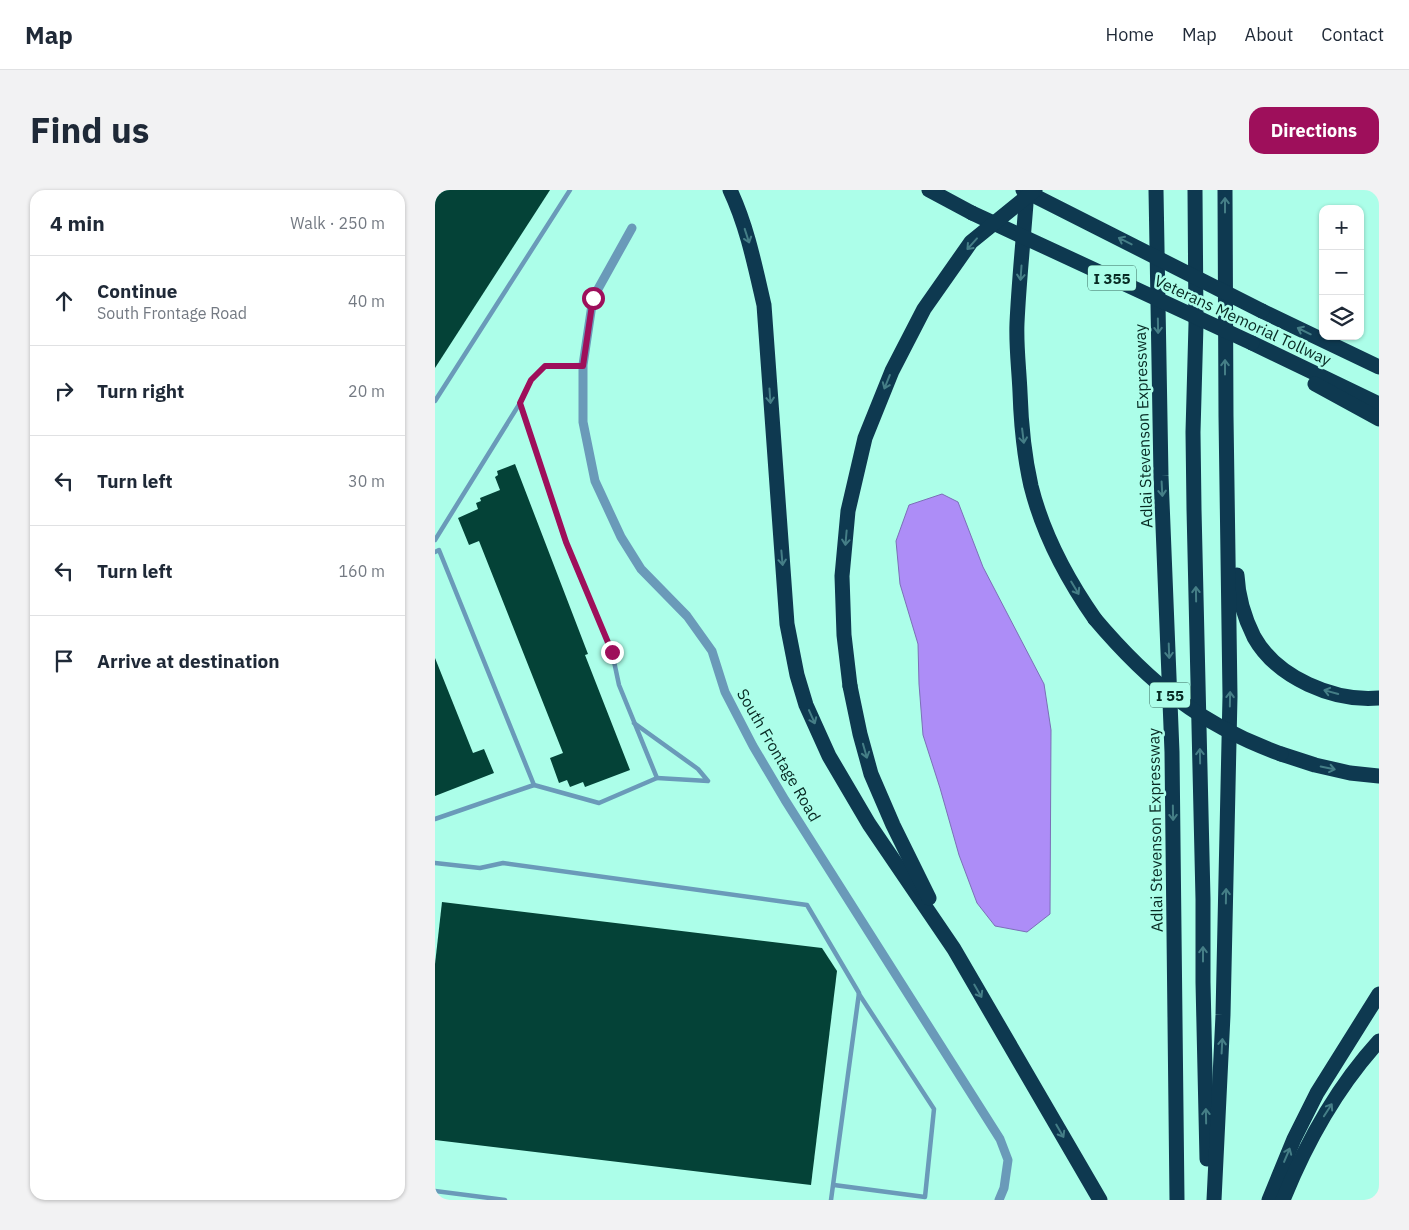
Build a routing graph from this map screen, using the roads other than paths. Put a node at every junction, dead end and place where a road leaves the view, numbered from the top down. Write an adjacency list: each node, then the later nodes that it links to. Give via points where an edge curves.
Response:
1 (570, 190): 14 (lane)
2 (730, 190): 28 (highway, one-way to 28, via 754,258 764,305 787,624 797,675 806,705 829,756 869,824)
3 (929, 190): 11 (highway, Veterans Memorial Tollway / I 355, bridge)
4 (1023, 190): 13 (highway, Veterans Memorial Tollway / I 355, one-way to 4, bridge)
5 (1027, 190): 23 (highway, one-way to 23, bridge, via 1017,325 1022,430 1038,509 1065,573 1113,641 1146,675 1183,704 1223,729 1281,754 1315,766)
6 (1035, 190): 28 (highway, one-way to 28, bridge, via 971,242 924,309 892,371 865,438 848,511 842,576 843,635 860,734 871,774 893,825)
7 (1156, 190): 38 (highway, Adlai Stevenson Expressway / I 55, one-way to 38, via 1161,476 1173,752)
8 (1195, 190): 39 (highway, I 55, one-way to 8, via 1193,432)
9 (1225, 190): 17 (highway, one-way to 9)
10 (632, 228): 12 (street, South Frontage Road, via 593,298)
11 (1267, 350): 16 (highway, Veterans Memorial Tollway / I 355); 18 (highway, via 1298,375)
12 (583, 366): 15 (lane, via 545,366 531,380); 36 (street, South Frontage Road, via 583,422 595,481 621,537 641,569 687,616 712,651 725,692 753,746 1000,1139 1008,1160)
13 (1379, 367)
14 (435, 401)
15 (520, 403): 19 (lane); 22 (lane, via 566,542 612,652 619,685)
16 (1379, 404)
17 (1226, 416): 21 (highway, one-way to 17, via 1353,698 1301,681 1271,657 1255,638 1243,612 1237,586); 40 (highway, one-way to 17, via 1223,1015 1230,706)
18 (1379, 419)
19 (435, 540)
20 (435, 552): 25 (lane, via 439,550)
21 (1379, 698)
22 (634, 723): 24 (lane); 24 (lane, via 698,769 708,781)
23 (1379, 776)
24 (657, 778): 25 (lane, via 599,803)
25 (534, 785): 26 (lane)
26 (435, 819)
27 (435, 863): 29 (lane, via 480,868 503,863 807,905)
28 (954, 949): 37 (highway, one-way to 37)
29 (859, 993): 32 (lane); 32 (lane, via 934,1109 925,1197)
30 (1379, 994): 41 (highway, one-way to 30, via 1317,1093)
31 (1379, 1041): 42 (highway, one-way to 31, via 1321,1121)
32 (834, 1185): 35 (lane)
33 (435, 1191): 34 (lane)
34 (505, 1200)
35 (831, 1200)
36 (999, 1200)
37 (1100, 1200)
38 (1177, 1200)
39 (1207, 1200)
40 (1214, 1200)
41 (1269, 1200)
42 (1283, 1200)

